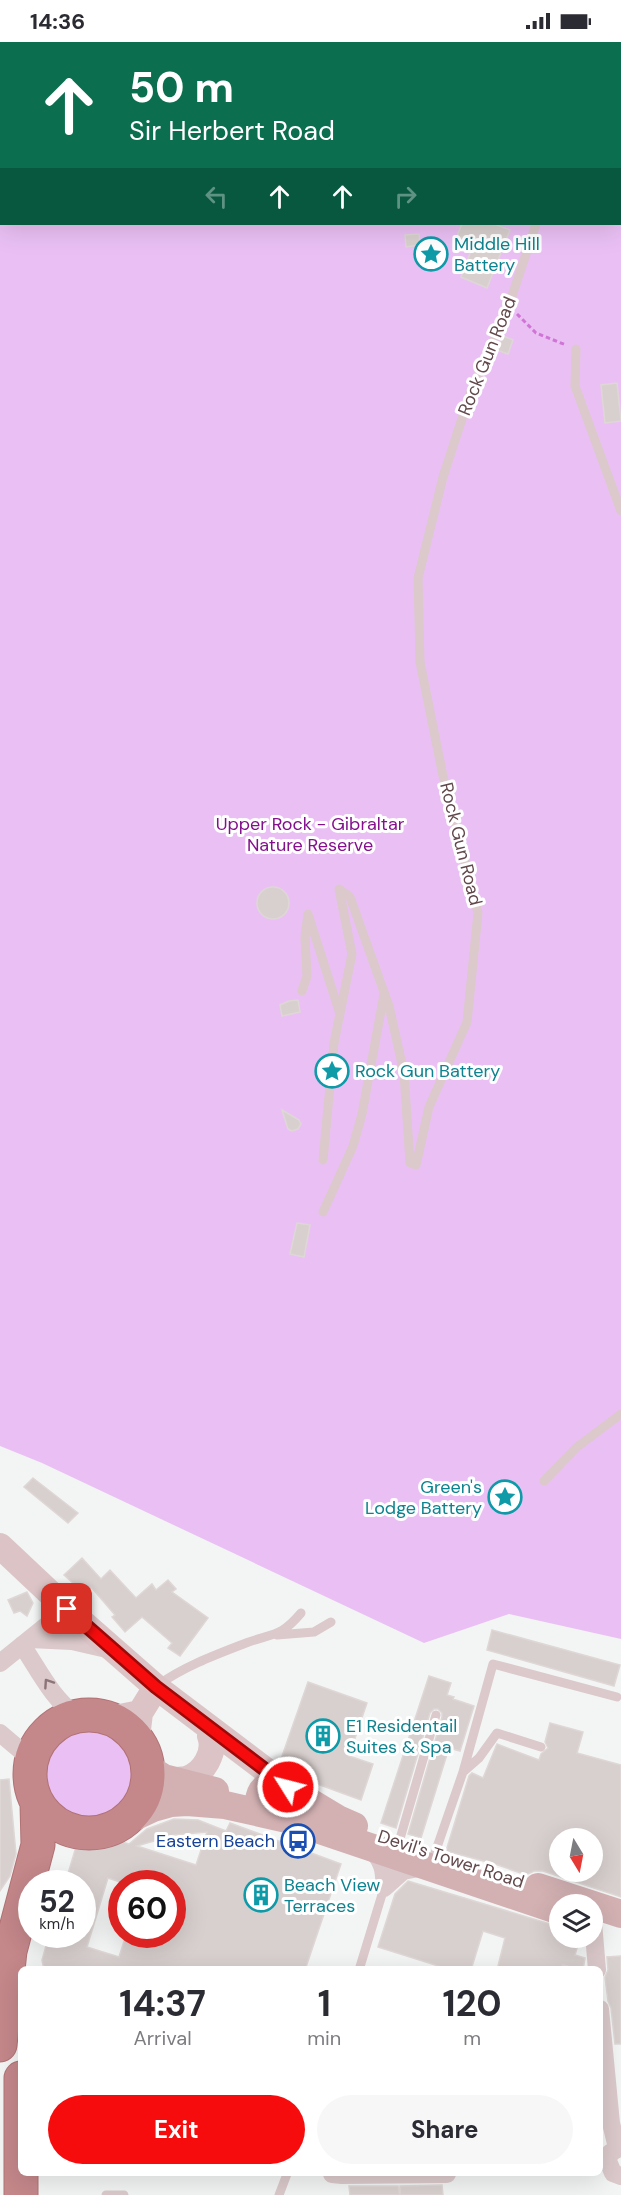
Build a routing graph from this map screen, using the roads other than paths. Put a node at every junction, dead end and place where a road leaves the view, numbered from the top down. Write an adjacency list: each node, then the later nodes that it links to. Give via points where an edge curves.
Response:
1 (536, 225): 5 (lane, Rock Gun Road, via 509,305 470,394 443,477 418,578 420,662 443,776 478,913 467,1022 429,1107 416,1165 410,1163 404,1074)
2 (576, 349): 3 (lane, via 575,386)
3 (621, 511)
4 (302, 991): 6 (lane, via 308,976 308,914)
5 (384, 994): 6 (lane, Rock Gun Road, via 350,897 339,889 352,954); 8 (lane, via 362,1114 353,1146)
6 (339, 1013): 7 (lane)
7 (323, 1160)
8 (323, 1212)
9 (621, 1413): 10 (lane, via 577,1447)
10 (544, 1481)
11 (0, 1546): 12 (main road)
12 (37, 1580): 13 (main road); 17 (street, via 46,1608)
13 (67, 1609): 17 (street); 18 (main road)
14 (301, 1613): 16 (lane)
15 (331, 1622): 16 (lane, via 315,1632)
16 (275, 1635): 20 (lane, via 202,1661)
17 (31, 1638): 18 (street, via 72,1641); 19 (street); 23 (street, one-way to 17, via 57,1697)
18 (116, 1652): 20 (main road)
19 (0, 1663)
20 (156, 1687): 24 (main road); 26 (main road)
21 (617, 1697): 29 (lane, via 493,1664)
22 (436, 1715): 34 (lane)
23 (77, 1716): 26 (highway, via 94,1715); 28 (highway, via 60,1722 46,1734)
24 (205, 1728): 26 (main road, via 212,1752 200,1770 186,1779); 30 (main road, via 215,1730)
25 (0, 1733): 28 (street, via 26,1755)
26 (141, 1744): 30 (main road, via 247,1800); 32 (highway, via 145,1794)
27 (541, 1747): 29 (lane, via 497,1733)
28 (30, 1766): 31 (highway)
29 (463, 1772): 36 (lane)
30 (273, 1799): 32 (main road, via 178,1802); 34 (main road, Devil's Tower Road); 35 (main road, Devil's Tower Road)
31 (37, 1803): 33 (highway, via 53,1821); 44 (highway, via 38,1845)
32 (125, 1821): 33 (highway, via 107,1830)
33 (87, 1833): 37 (highway, via 68,1843)
34 (399, 1842): 36 (main road, Devil's Tower Road)
35 (368, 1847): 36 (main road, Devil's Tower Road); 38 (street, via 382,1864)
36 (432, 1860): 38 (street, via 403,1871); 39 (main road, Devil's Tower Road); 40 (main road, Devil's Tower Road)
37 (52, 1870)
38 (384, 1888): 45 (lane)
39 (549, 1907)
40 (621, 1914)
41 (603, 1926): 42 (main road)
42 (621, 1932)
43 (595, 1948): 46 (street)
44 (23, 1957)
45 (360, 1966)
46 (597, 1966)
47 (18, 1976): 48 (highway)
48 (0, 2045)
49 (603, 2071): 50 (street)
50 (611, 2155): 53 (street, via 613,2173)
51 (21, 2176): 55 (highway)
52 (286, 2176): 58 (lane)
53 (621, 2176): 54 (lane)
54 (621, 2187)
55 (21, 2195)
56 (106, 2195): 57 (lane)
57 (124, 2195)
58 (279, 2195)

